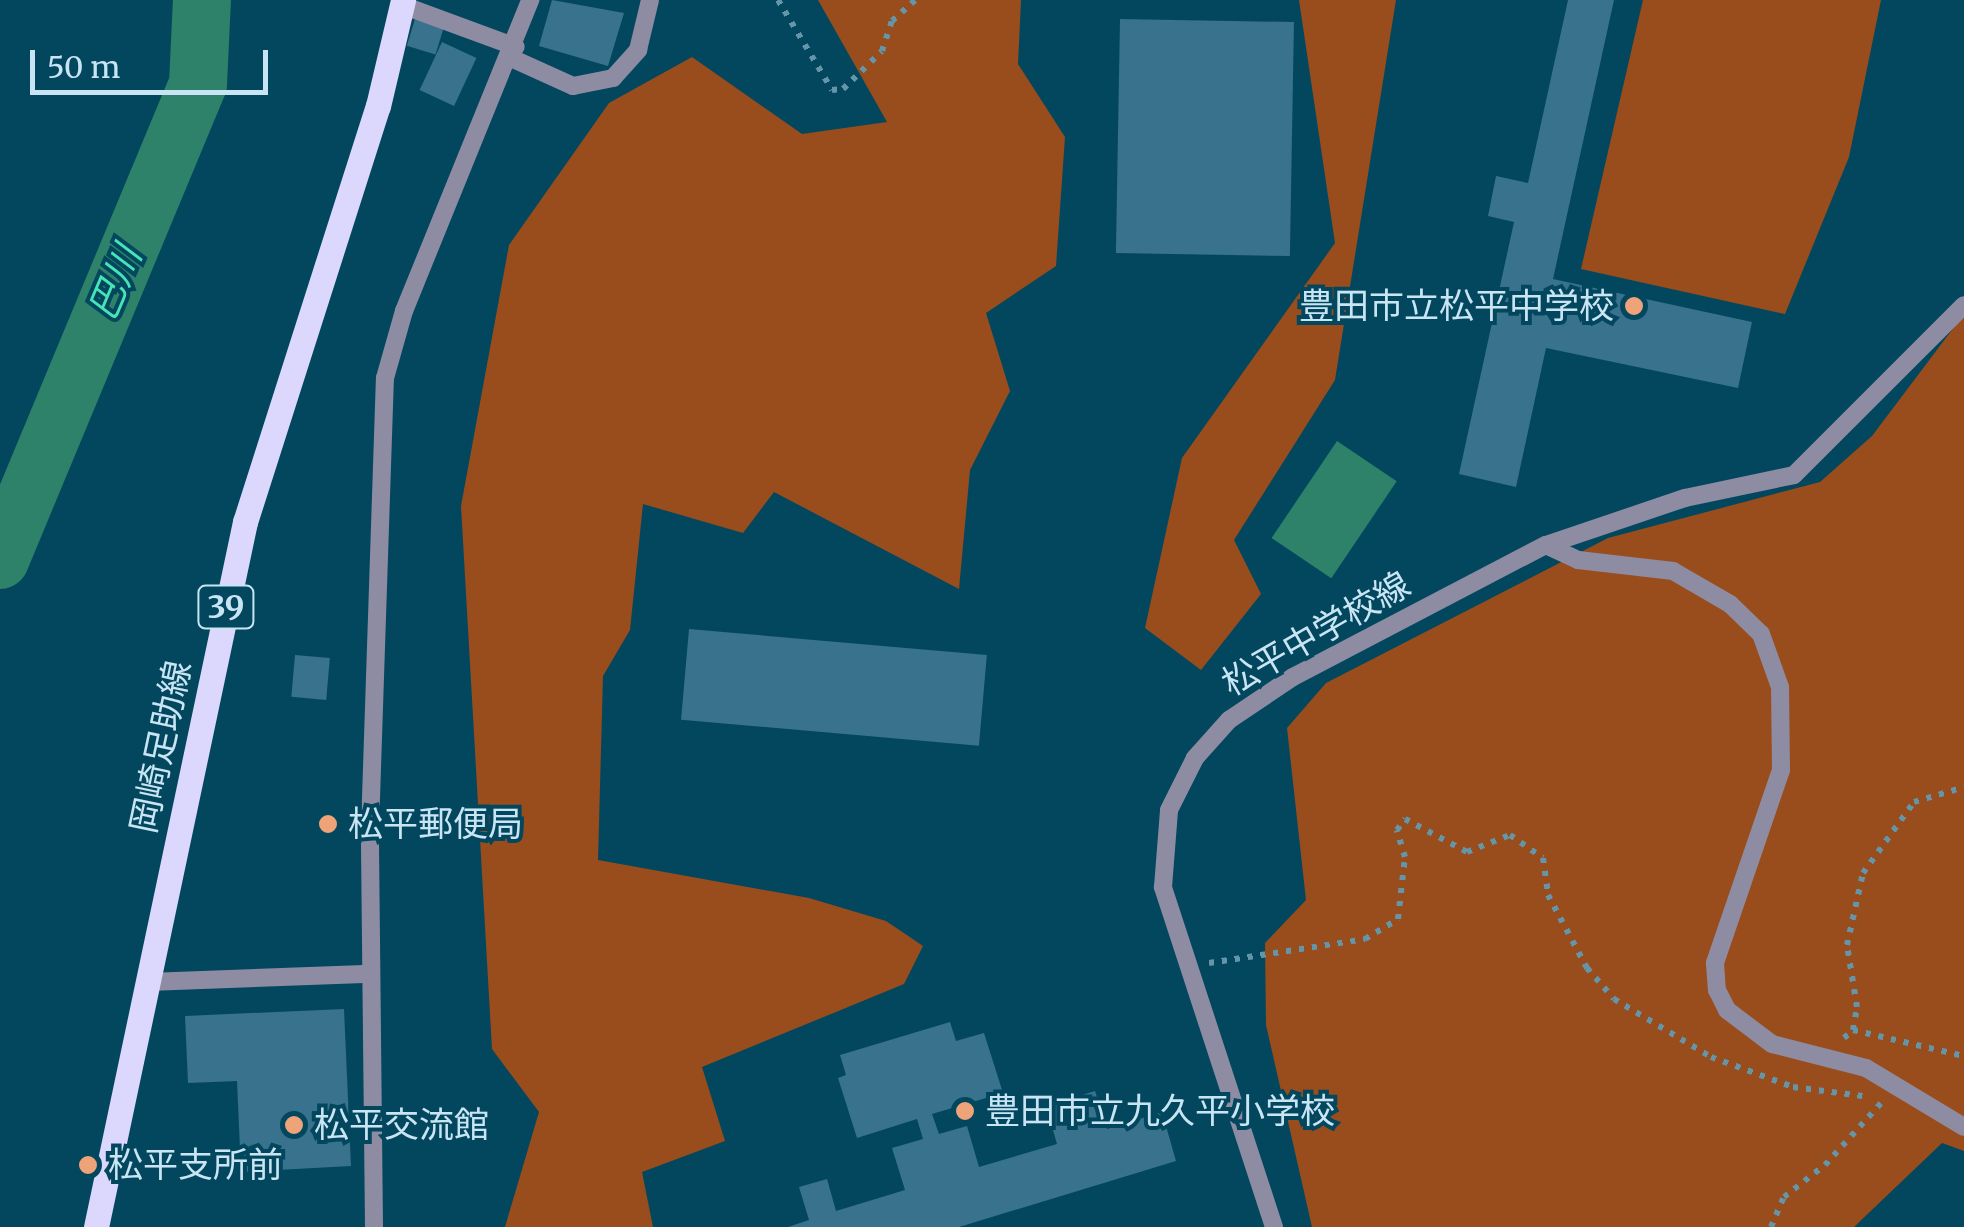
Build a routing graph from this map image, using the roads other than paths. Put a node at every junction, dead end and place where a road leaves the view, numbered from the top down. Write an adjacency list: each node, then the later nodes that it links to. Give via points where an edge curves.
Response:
1 (530, 0): 4 (street)
2 (650, 0): 4 (street, via 632,64 614,78 574,86)
3 (403, 2): 4 (street); 8 (main road, 岡崎足助線 / 39, via 378,106 245,522)
4 (514, 52): 7 (street, via 404,311 384,378)
5 (1964, 305): 6 (street, 松平中学校線, via 1794,475 1685,498)
6 (1546, 546): 9 (street, via 1578,560 1674,571 1730,604 1761,634 1780,687 1781,770 1724,933 1717,990 1727,1010 1757,1035 1893,1085); 12 (street, 松平中学校線, via 1292,677 1212,736 1180,785 1164,834 1163,887)
7 (370, 974): 8 (street); 11 (street)
8 (148, 982): 10 (main road, 岡崎足助線 / 39)
9 (1964, 1128)
10 (96, 1227)
11 (374, 1227)
12 (1274, 1227)

